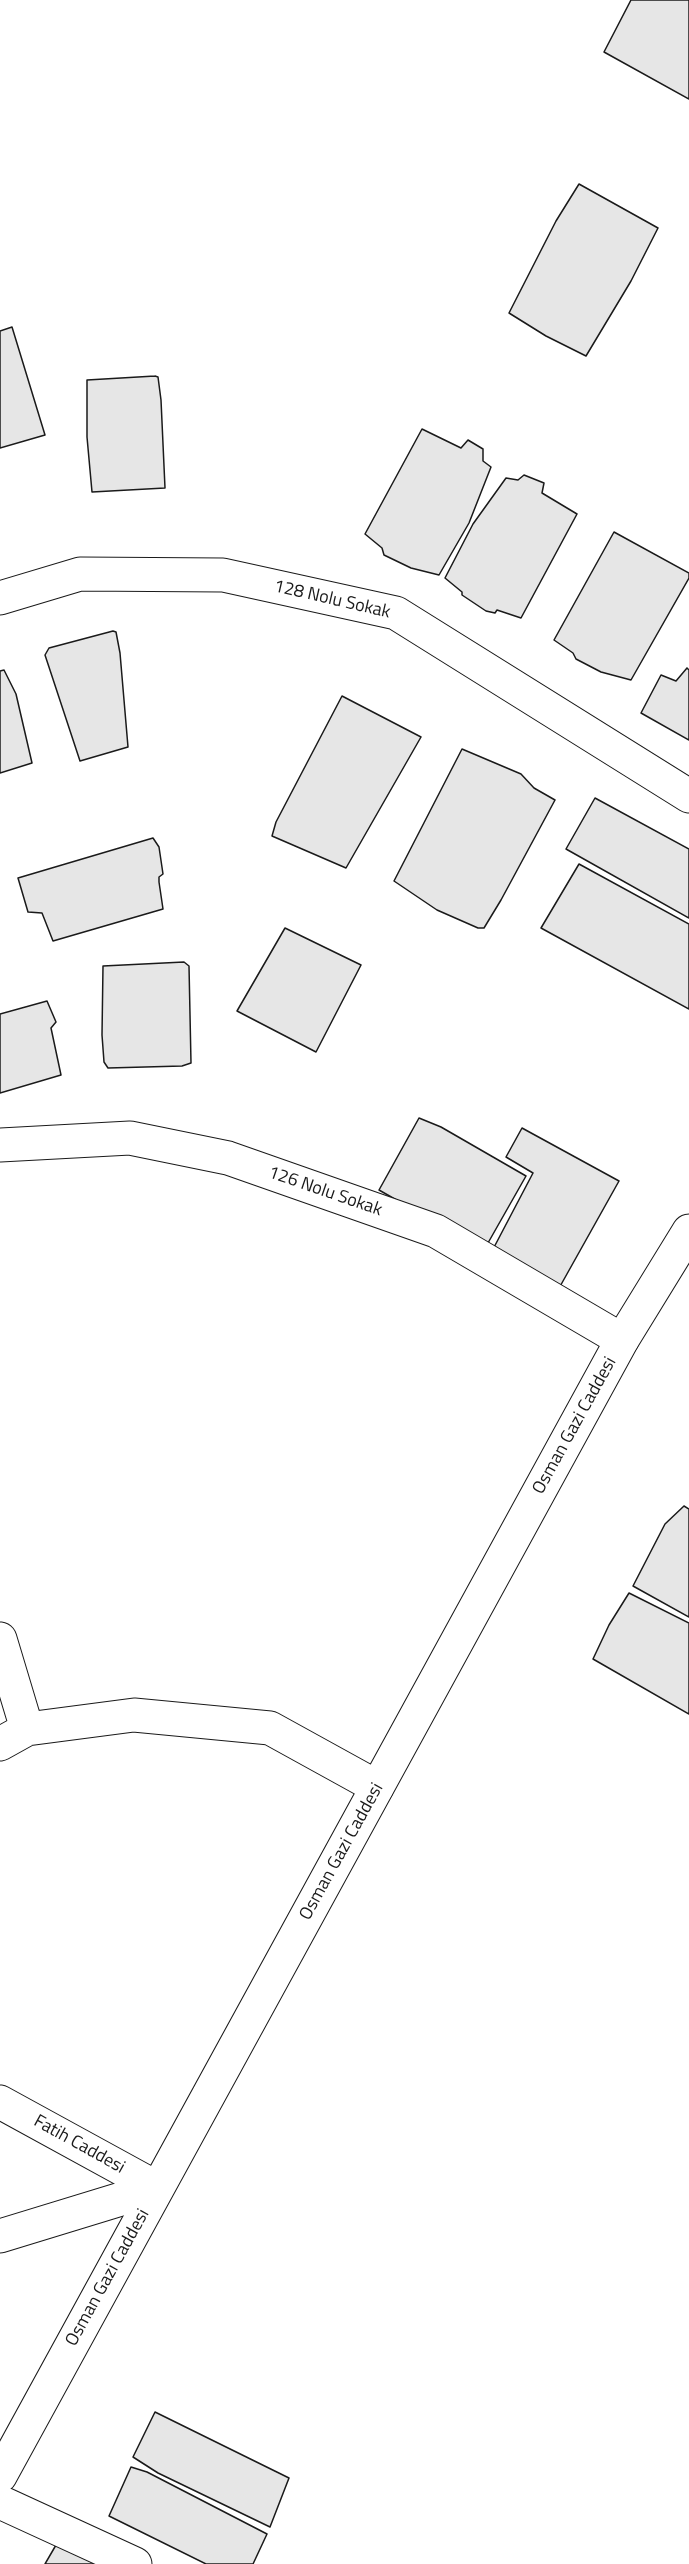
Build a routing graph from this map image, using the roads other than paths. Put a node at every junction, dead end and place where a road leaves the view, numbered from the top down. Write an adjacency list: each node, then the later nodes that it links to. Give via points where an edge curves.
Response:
1 (0, 598): 2 (street, 128 Nolu Sokak, via 80,574 223,575 396,614)
2 (689, 796)
3 (0, 1145): 5 (street, 126 Nolu Sokak, via 130,1138 228,1158 436,1231)
4 (689, 1231): 5 (street, Osman Gazi Caddesi)
5 (622, 1340): 8 (street, Osman Gazi Caddesi)
6 (0, 1639): 7 (street)
7 (13, 1736): 8 (street, via 134,1715 270,1728)
8 (377, 1787): 10 (street, Osman Gazi Caddesi)
9 (0, 2102): 10 (street, Fatih Caddesi)
10 (157, 2188): 11 (street); 12 (street, Osman Gazi Caddesi)
11 (0, 2236)
12 (0, 2476)
13 (0, 2502): 14 (street)
14 (135, 2564)

